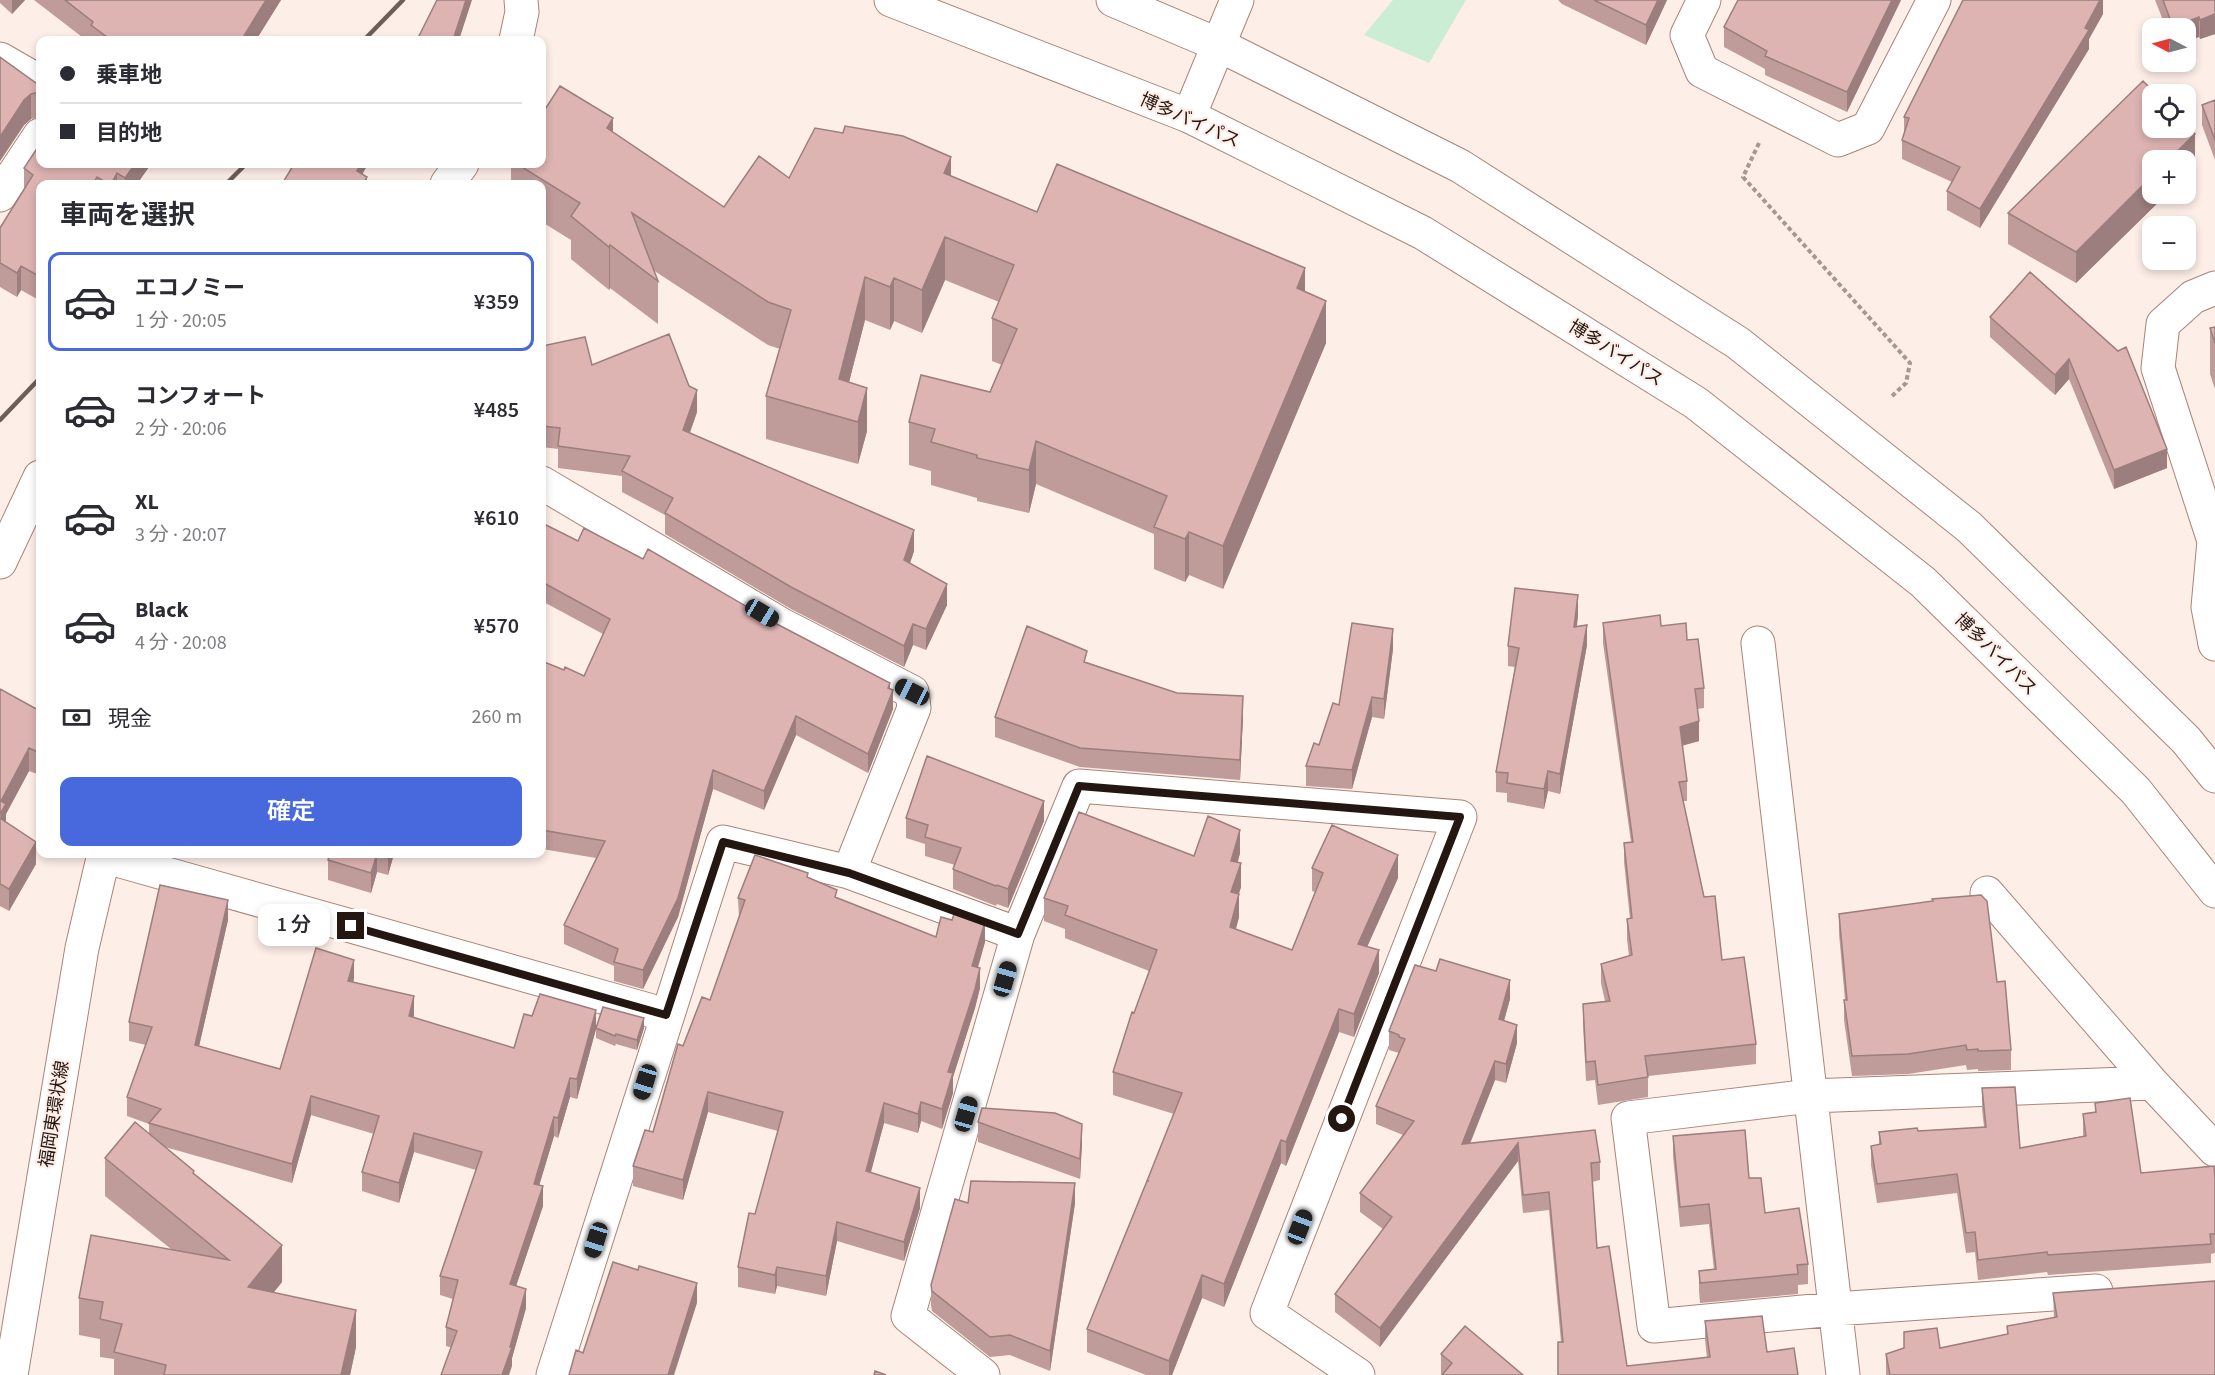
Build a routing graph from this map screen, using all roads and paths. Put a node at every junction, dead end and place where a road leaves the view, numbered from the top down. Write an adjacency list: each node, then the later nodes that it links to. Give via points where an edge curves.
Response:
1 (521, 0): 7 (main road)
2 (891, 0): 12 (main road, 博多バイパス)
3 (1113, 0): 8 (main road)
4 (1237, 0): 8 (main road)
5 (1704, 0): 11 (main road, via 1688,35 1702,71)
6 (1934, 0): 11 (main road, via 1868,129 1838,140)
7 (517, 36)
8 (1219, 45): 12 (main road); 23 (main road, via 1460,166 1738,343 1969,527 2186,740)
9 (0, 59): 10 (main road)
10 (36, 80)
11 (1775, 108): 16 (path, via 1743,177 1910,363 1906,383)
12 (1189, 116): 27 (main road, 博多バイパス, via 1423,233 1696,403 1923,582 2136,791)
13 (36, 141): 14 (main road)
14 (0, 195)
15 (2215, 288): 20 (main road, via 2193,297 2163,324 2158,368 2214,541)
16 (1890, 398)
17 (546, 485): 26 (main road, via 782,625 912,692 914,708)
18 (36, 486): 19 (main road)
19 (0, 562)
20 (2211, 605): 22 (main road)
21 (1758, 643): 32 (main road)
22 (2215, 644)
23 (2215, 776)
24 (102, 858): 36 (main road, 福岡東環状線, via 82,948)
25 (114, 858): 30 (main road)
26 (849, 873): 29 (main road); 30 (main road, via 723,842)
27 (2215, 891)
28 (1987, 893): 31 (main road)
29 (1018, 934): 38 (main road, via 908,1316); 39 (main road, via 1079,786 1460,817 1267,1313)
30 (666, 1015): 37 (main road)
31 (2152, 1083): 32 (main road); 33 (main road)
32 (1810, 1096): 35 (main road); 35 (main road, via 1628,1118 1654,1326)
33 (2215, 1150)
34 (2120, 1289): 35 (main road)
35 (1835, 1310): 40 (main road)
36 (11, 1375)
37 (553, 1375)
38 (983, 1375)
39 (1358, 1375)
40 (1843, 1375)

